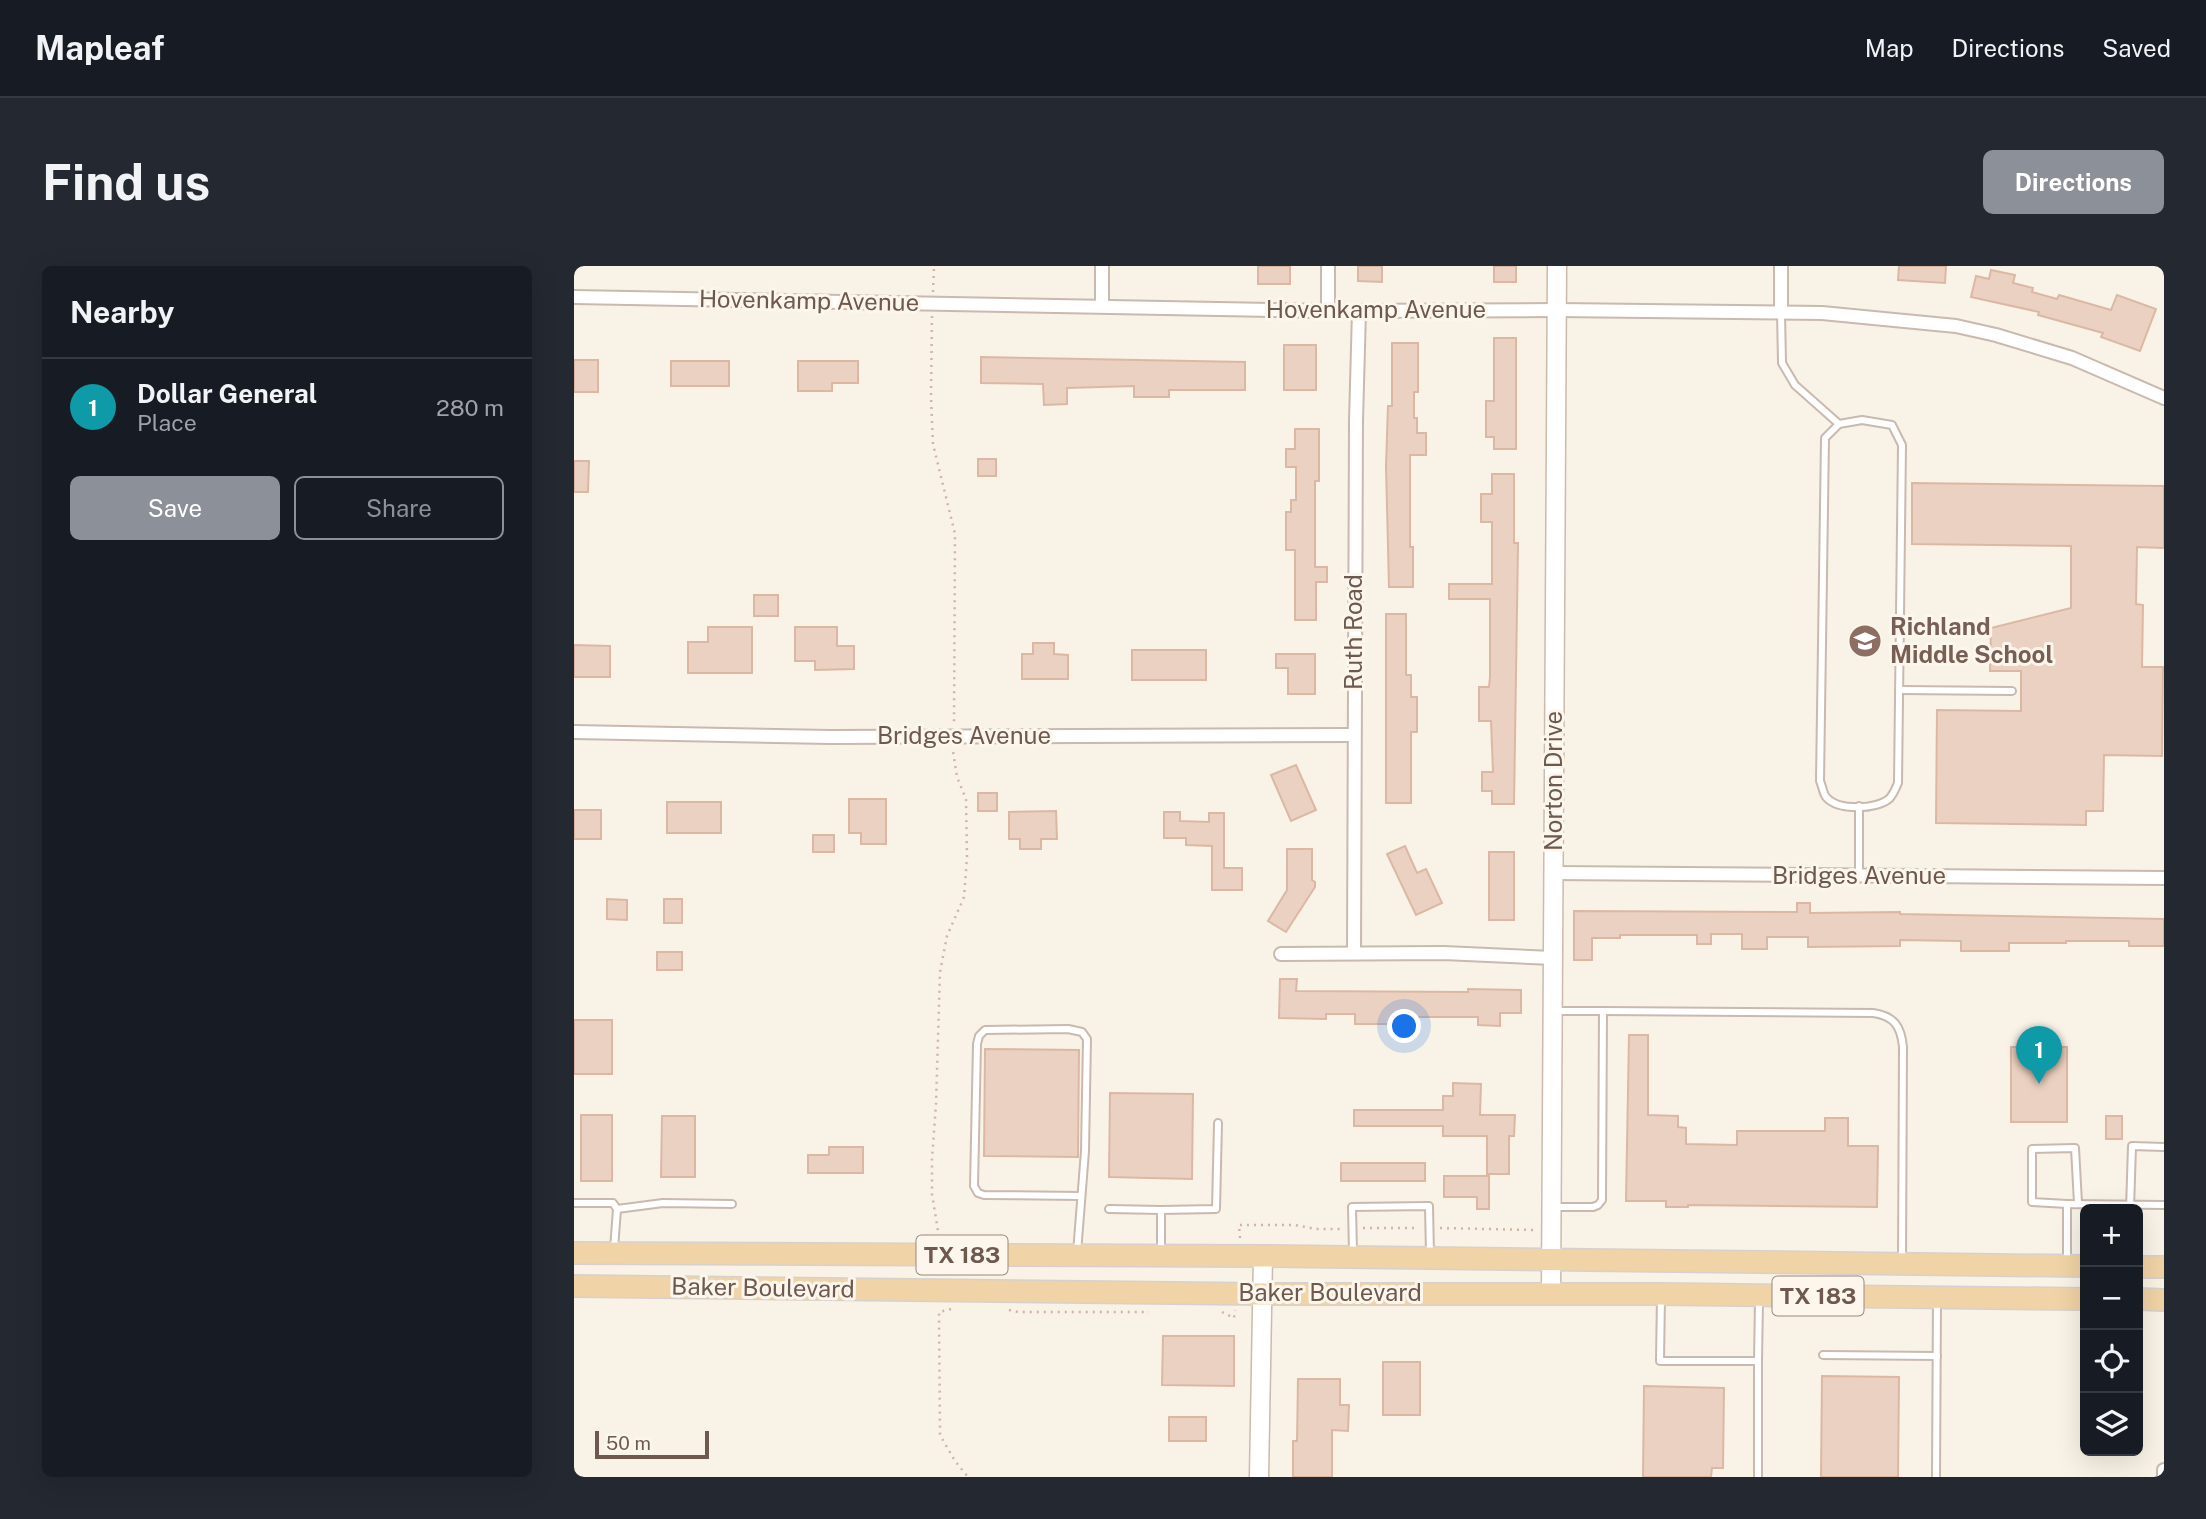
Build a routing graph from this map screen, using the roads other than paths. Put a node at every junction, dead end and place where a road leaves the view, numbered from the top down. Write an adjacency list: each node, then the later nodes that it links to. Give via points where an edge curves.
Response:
1 (1102, 266): 6 (street)
2 (1328, 266): 8 (street)
3 (1557, 266): 7 (street, Norton Drive)
4 (1782, 266): 10 (street)
5 (574, 298): 6 (street, Hovenkamp Avenue)
6 (1102, 306): 8 (street, Hovenkamp Avenue)
7 (1557, 310): 9 (street, Hovenkamp Avenue); 10 (street, Hovenkamp Avenue); 18 (street, Norton Drive)
8 (1328, 312): 9 (street, Hovenkamp Avenue)
9 (1359, 312): 16 (street, Ruth Road)
10 (1782, 312): 11 (street, Hovenkamp Avenue, via 1956,327 1996,335 2072,358); 12 (lane, via 1782,363 1795,385)
11 (2164, 398)
12 (1839, 424): 13 (lane, via 1862,420 1892,425 1902,445); 17 (lane, via 1825,438 1820,781 1826,796 1840,805)
13 (1900, 690): 14 (lane); 17 (lane, via 1898,783 1891,797 1878,805)
14 (2011, 691)
15 (574, 732): 16 (street, Bridges Avenue, via 954,737)
16 (1353, 735): 21 (street, Ruth Road)
17 (1859, 806): 19 (lane)
18 (1553, 873): 19 (street, Bridges Avenue); 23 (street, Norton Drive)
19 (1859, 876): 20 (street, Bridges Avenue)
20 (2164, 878)
21 (1353, 953): 22 (street); 23 (street)
22 (1281, 954)
23 (1553, 958): 24 (street, Norton Drive)
24 (1553, 1011): 25 (lane); 37 (street, Norton Drive)
25 (1604, 1012): 37 (lane, via 1602,1200 1593,1207); 49 (lane, via 1873,1013 1896,1023 1903,1046)
26 (1218, 1123): 40 (lane, via 1216,1209)
27 (2164, 1147): 34 (lane, via 2132,1146)
28 (1081, 1196): 28 (lane, via 1087,1039 1082,1032 1068,1029 985,1030 977,1044 974,1186 978,1193); 43 (lane)
29 (574, 1203): 38 (lane, via 613,1203)
30 (2078, 1203): 32 (lane); 32 (lane, via 2075,1148 2032,1149 2032,1202); 33 (lane)
31 (732, 1204): 38 (lane, via 663,1203)
32 (2067, 1204): 50 (lane)
33 (2091, 1204)
34 (2130, 1204)
35 (2164, 1205): 36 (lane)
36 (2143, 1206)
37 (1552, 1207): 48 (street, Norton Drive)
38 (617, 1209): 42 (lane)
39 (1109, 1209): 40 (lane)
40 (1161, 1210): 44 (lane)
41 (574, 1254): 42 (main road, Baker Boulevard / TX 183)
42 (614, 1254): 43 (main road, Baker Boulevard / TX 183)
43 (1077, 1255): 44 (main road, Baker Boulevard / TX 183)
44 (1161, 1256): 45 (main road, Baker Boulevard / TX 183)
45 (1263, 1256): 46 (main road, Baker Boulevard / TX 183); 54 (street)
46 (1353, 1258): 47 (main road, Baker Boulevard / TX 183); 47 (lane, via 1352,1207 1429,1206)
47 (1430, 1259): 48 (main road, Baker Boulevard / TX 183)
48 (1552, 1261): 49 (main road, Baker Boulevard / TX 183); 56 (street, Norton Drive)
49 (1902, 1264): 50 (main road, Baker Boulevard / TX 183)
50 (2076, 1266)
51 (2143, 1267): 52 (main road)
52 (2164, 1267)
53 (574, 1286): 54 (main road, Baker Boulevard / TX 183)
54 (1262, 1294): 56 (main road, Baker Boulevard / TX 183); 66 (street)
55 (1661, 1294): 56 (main road, Baker Boulevard / TX 183); 57 (main road, Baker Boulevard / TX 183); 64 (lane, via 1660,1361)
56 (1551, 1295)
57 (1759, 1295): 58 (main road, Baker Boulevard / TX 183); 64 (lane)
58 (1937, 1297): 59 (main road, Baker Boulevard / TX 183); 63 (lane)
59 (2080, 1299)
60 (2143, 1300): 61 (main road)
61 (2164, 1300)
62 (1823, 1355): 63 (lane)
63 (1937, 1356): 68 (lane)
64 (1758, 1361): 67 (lane)
65 (2164, 1471): 69 (street)
66 (1259, 1477)
67 (1758, 1477)
68 (1936, 1477)
69 (2164, 1477)

